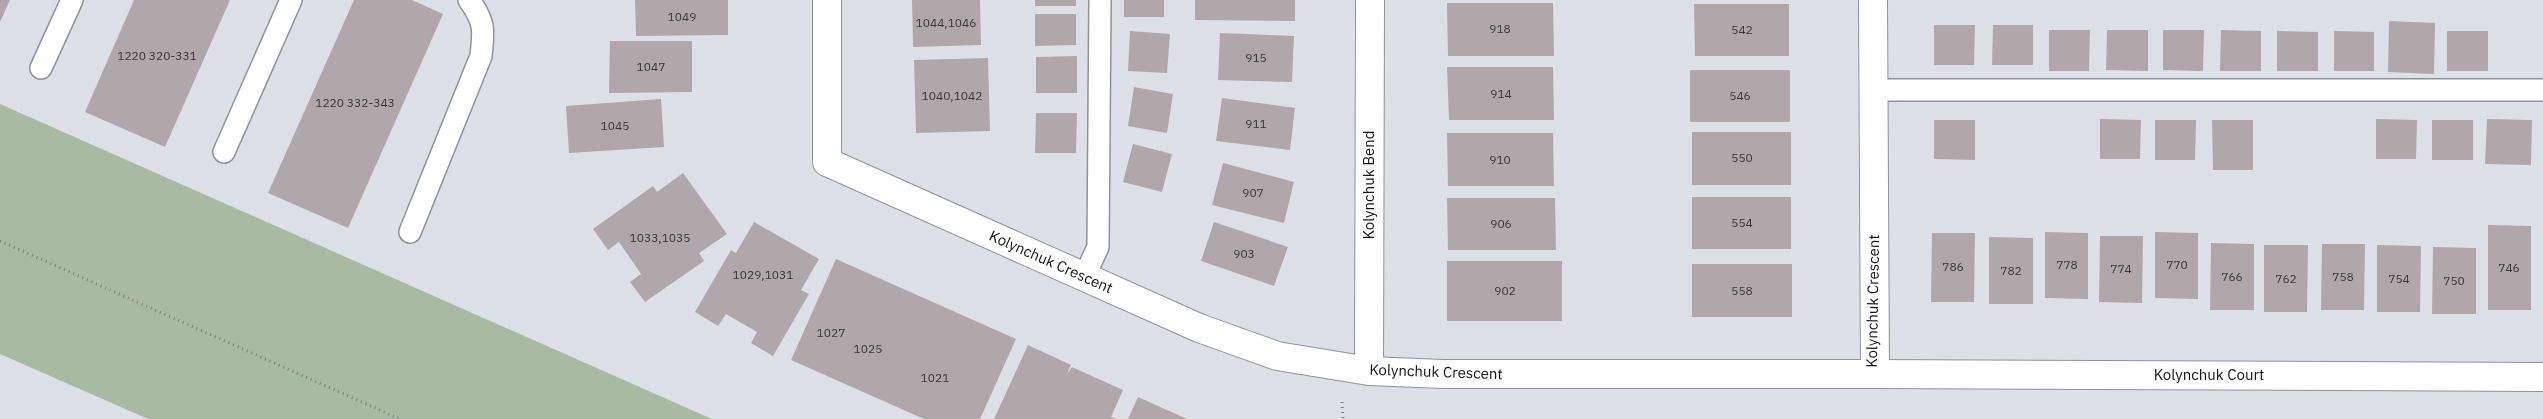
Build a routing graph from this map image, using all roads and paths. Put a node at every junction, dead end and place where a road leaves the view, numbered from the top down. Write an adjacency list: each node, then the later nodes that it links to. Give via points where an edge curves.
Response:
1 (72, 0): 8 (lane)
2 (291, 0): 11 (lane)
3 (469, 0): 12 (lane, via 481,17 481,56)
4 (827, 0): 14 (street, Kolynchuk Crescent, via 826,162)
5 (1100, 0): 14 (lane, via 1098,247)
6 (1370, 0): 15 (street, Kolynchuk Bend)
7 (1873, 0): 9 (street, Kolynchuk Crescent)
8 (41, 68)
9 (1874, 90): 10 (lane); 16 (street, Kolynchuk Crescent)
10 (2543, 90)
11 (224, 152)
12 (410, 232)
13 (0, 241): 19 (path)
14 (1084, 277): 15 (street, Kolynchuk Crescent, via 1199,328 1277,356)
15 (1369, 370): 16 (street, Kolynchuk Crescent, via 1442,374)
16 (1875, 374): 17 (street, Kolynchuk Court)
17 (2543, 377)
18 (1344, 402): 20 (path)
19 (400, 419)
20 (1343, 419)

